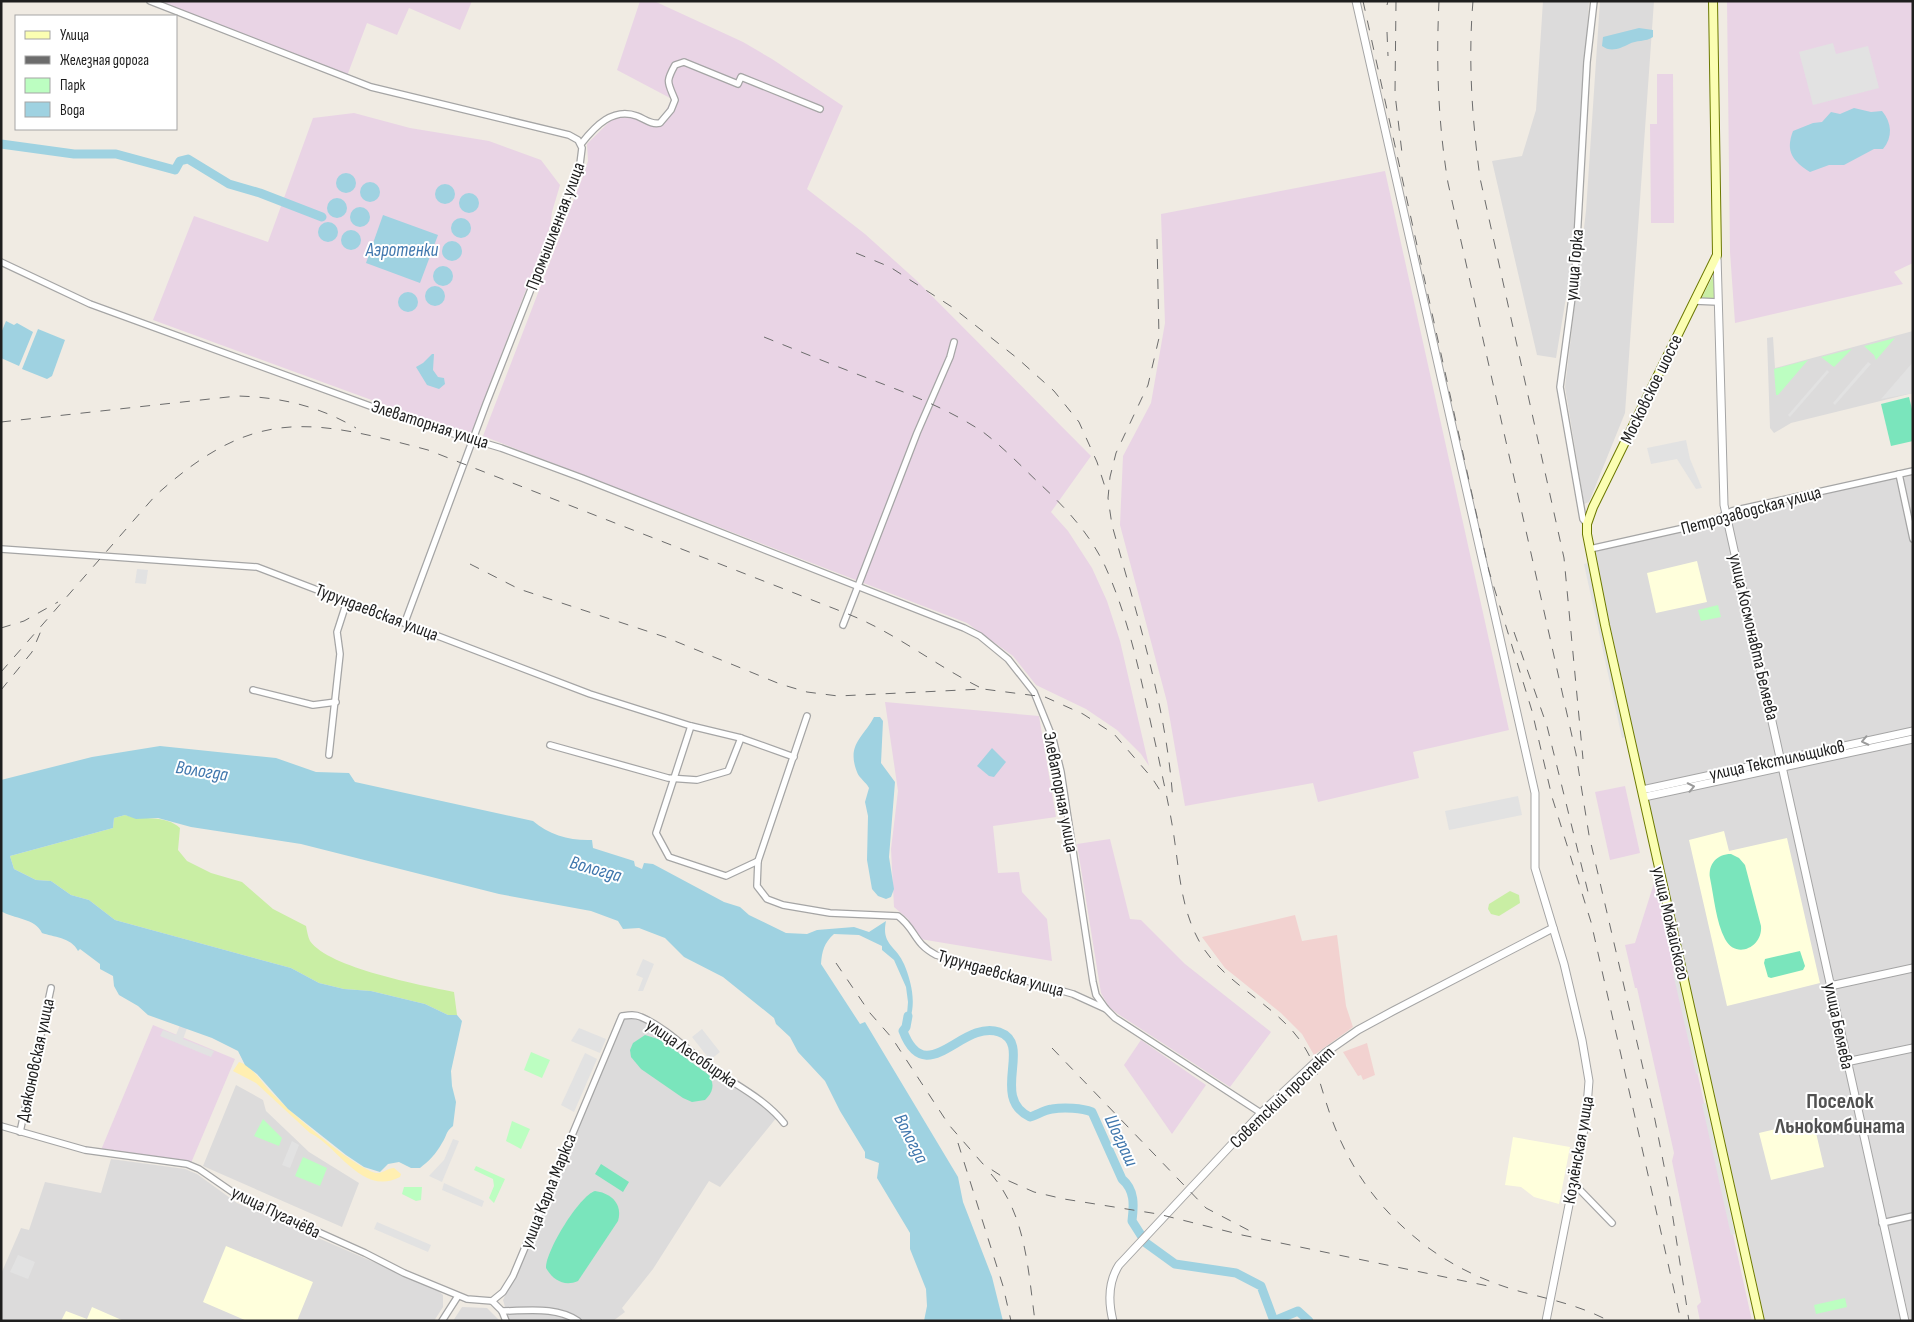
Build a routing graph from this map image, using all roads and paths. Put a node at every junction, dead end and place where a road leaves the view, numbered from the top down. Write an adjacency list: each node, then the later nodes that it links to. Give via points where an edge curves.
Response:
1 (150, 1): 6 (street, Промышленная улица, via 364,85 569,135)
2 (1356, 1): 38 (street, Козлёнская улица, via 1535,793 1535,868)
3 (1594, 1): 16 (street, улица Горка, via 1587,62 1575,275 1560,387 1583,519)
4 (1713, 1): 7 (main road, Московское шоссе)
5 (820, 109): 6 (street, via 741,77 738,84 684,62 675,64 668,77 668,86 675,100 660,123 616,113)
6 (581, 144): 12 (street, Промышленная улица, via 580,164 486,404)
7 (1717, 255): 9 (main road, Московское шоссе); 10 (street, Московское шоссе)
8 (1, 262): 12 (street, Элеваторная улица, via 90,304 414,422)
9 (1694, 300): 10 (street); 16 (main road, Московское шоссе)
10 (1718, 302): 15 (street, Московское шоссе, via 1722,477)
11 (954, 342): 20 (street)
12 (475, 440): 20 (street, Элеваторная улица, via 582,478); 22 (street, Промышленная улица)
13 (1913, 470): 14 (street, Петрозаводская улица)
14 (1899, 474): 15 (street, Петрозаводская улица, via 1739,510); 17 (street)
15 (1726, 516): 19 (street, Петрозаводская улица); 34 (street, улица Космонавта Беляева)
16 (1587, 524): 19 (main road, улица Можайского)
17 (1913, 538)
18 (1, 549): 21 (street, Турундаевская улица, via 257,567)
19 (1590, 549): 36 (main road, улица Можайского)
20 (859, 586): 23 (street); 42 (street, Элеваторная улица, via 980,636 1008,659 1034,692 1048,723 1057,756 1093,982 1096,995)
21 (347, 600): 22 (street, Турундаевская улица); 25 (street, via 337,632 340,654)
22 (405, 622): 27 (street, Турундаевская улица, via 590,694)
23 (843, 625)
24 (253, 690): 25 (street, via 313,705)
25 (336, 702): 32 (street)
26 (807, 716): 33 (street)
27 (691, 726): 29 (street, Турундаевская улица); 35 (street)
28 (1913, 731): 34 (street, улица Текстильщиков, one-way to 34)
29 (741, 738): 33 (street, Турундаевская улица); 35 (street, via 728,771 697,780)
30 (1913, 740): 34 (street, улица Текстильщиков)
31 (550, 746): 35 (street)
32 (329, 756)
33 (794, 757): 37 (street)
34 (1782, 763): 36 (street, улица Текстильщиков); 40 (street, улица Беляева)
35 (673, 778): 37 (street, via 656,833 668,857 726,876)
36 (1643, 794): 62 (main road, улица Можайского)
37 (758, 861): 42 (street, Турундаевская улица, via 757,886 767,899 830,913 898,916 907,923 917,941 936,955 1073,994)
38 (1550, 929): 46 (street, Советский проспект, via 1352,1034 1313,1062); 50 (street, Козлёнская улица, via 1560,950 1589,1081 1587,1111)
39 (1913, 968): 40 (street)
40 (1830, 986): 44 (street, улица Беляева)
41 (51, 988): 49 (street, Дьяконовская улица)
42 (1106, 1009): 46 (street, Турундаевская улица)
43 (1913, 1048): 44 (street)
44 (1846, 1062): 53 (street, улица Беляева)
45 (596, 1075): 47 (street, улица Лесобиржа, via 622,1016 640,1016 772,1108); 55 (street, улица Карла Маркса, via 513,1276 503,1292)
46 (1261, 1113): 60 (street, Советский проспект, via 1119,1265 1111,1279)
47 (784, 1122)
48 (1, 1126): 49 (street, улица Пугачёва)
49 (20, 1132): 54 (street, улица Пугачёва, via 85,1150 187,1164 238,1196)
50 (1572, 1187): 52 (street, via 1580,1190); 61 (street, Козлёнская улица)
51 (1913, 1216): 53 (street)
52 (1612, 1223)
53 (1882, 1223): 63 (street, улица Беляева)
54 (458, 1296): 55 (street, улица Пугачёва, via 478,1301); 57 (street)
55 (492, 1300): 56 (street)
56 (502, 1312): 58 (street); 59 (street, via 546,1310 564,1313)
57 (442, 1321)
58 (506, 1321)
59 (578, 1321)
60 (1113, 1321)
61 (1546, 1321)
62 (1760, 1321)
63 (1905, 1321)

